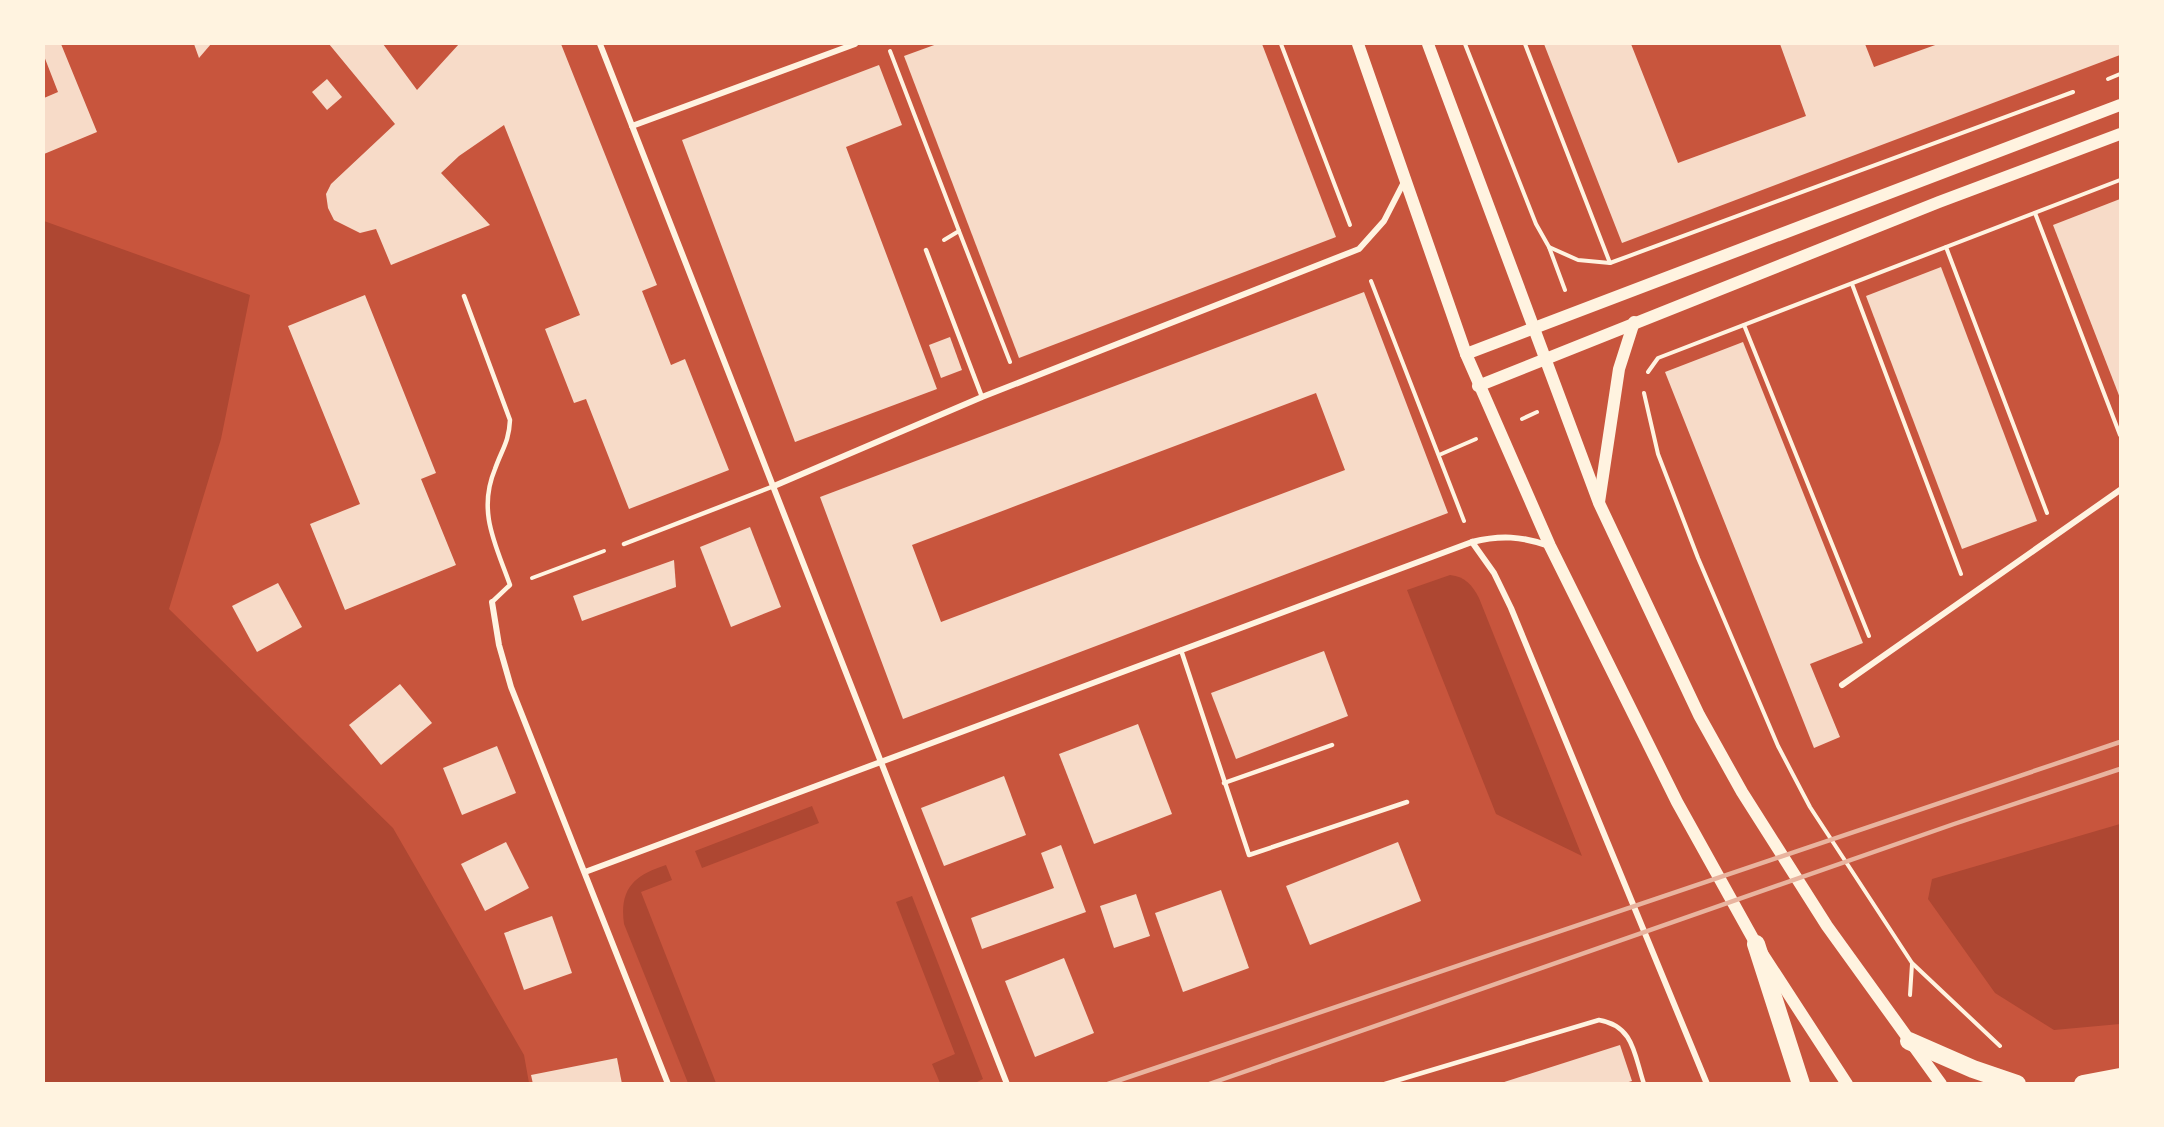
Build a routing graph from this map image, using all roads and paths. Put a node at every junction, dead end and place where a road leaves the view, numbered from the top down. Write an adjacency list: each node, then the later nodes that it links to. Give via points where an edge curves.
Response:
1 (600, 44): 13 (street)
2 (855, 44): 13 (street)
3 (1281, 44): 19 (path)
4 (1358, 44): 16 (main road)
5 (1428, 44): 28 (main road)
6 (1465, 44): 22 (path, via 1542,238 1550,247 1578,260)
7 (1525, 44): 22 (path)
8 (890, 51): 18 (path)
9 (2121, 74): 10 (path)
10 (2098, 82)
11 (2076, 90): 22 (path)
12 (2121, 105): 28 (main road)
13 (632, 126): 37 (street)
14 (2121, 134): 26 (main road)
15 (2121, 180): 17 (path)
16 (1404, 181): 29 (main road); 35 (street, via 1383,221 1359,249)
17 (2035, 213): 20 (path); 36 (path)
18 (959, 231): 21 (path); 31 (path)
19 (1354, 235)
20 (1946, 247): 24 (path); 40 (path)
21 (926, 250): 35 (lane)
22 (1610, 263)
23 (1371, 281): 41 (path)
24 (1852, 284): 27 (path); 45 (path)
25 (464, 296): 46 (lane, via 510,420 510,439 494,469 488,495 487,521 510,585)
26 (1634, 322): 30 (main road); 39 (main road, via 1619,369)
27 (1744, 325): 32 (path, via 1658,358); 47 (path)
28 (1533, 329): 29 (main road); 30 (main road)
29 (1466, 354): 34 (main road)
30 (1544, 358): 34 (main road); 39 (main road)
31 (1011, 366)
32 (1646, 374)
33 (1645, 385): 57 (path, via 1644,395 1666,475 1778,746 1810,807 1912,963)
34 (1478, 386): 43 (main road)
35 (982, 397): 37 (street)
36 (2121, 435)
37 (774, 486): 42 (lane); 51 (street)
38 (2121, 490): 49 (street)
39 (1599, 503): 56 (main road, via 1700,715 1742,792 1827,926)
40 (2048, 516)
41 (1472, 542): 43 (street, via 1510,536); 48 (street); 63 (street, via 1494,573 1511,608)
42 (624, 544): 44 (path)
43 (1550, 546): 55 (main road, via 1677,802)
44 (552, 571)
45 (1961, 574)
46 (492, 602): 54 (street, via 511,687)
47 (1869, 636)
48 (1181, 650): 51 (street); 52 (lane)
49 (1842, 685)
50 (1332, 746): 52 (lane)
51 (881, 762): 54 (street); 60 (street)
52 (1224, 783): 53 (lane, via 1249,855)
53 (1407, 802)
54 (585, 872): 59 (street)
55 (1756, 944): 64 (highway); 65 (main road)
56 (1909, 1041): 66 (main road); 67 (highway)
57 (2003, 1048)
58 (2121, 1077): 68 (highway)
59 (668, 1083)
60 (1007, 1083)
61 (1385, 1083): 62 (lane, via 1599,1020 1616,1022 1627,1033)
62 (1644, 1083)
63 (1707, 1083)
64 (1801, 1083)
65 (1847, 1083)
66 (1941, 1083)
67 (2017, 1083)
68 (2083, 1083)

